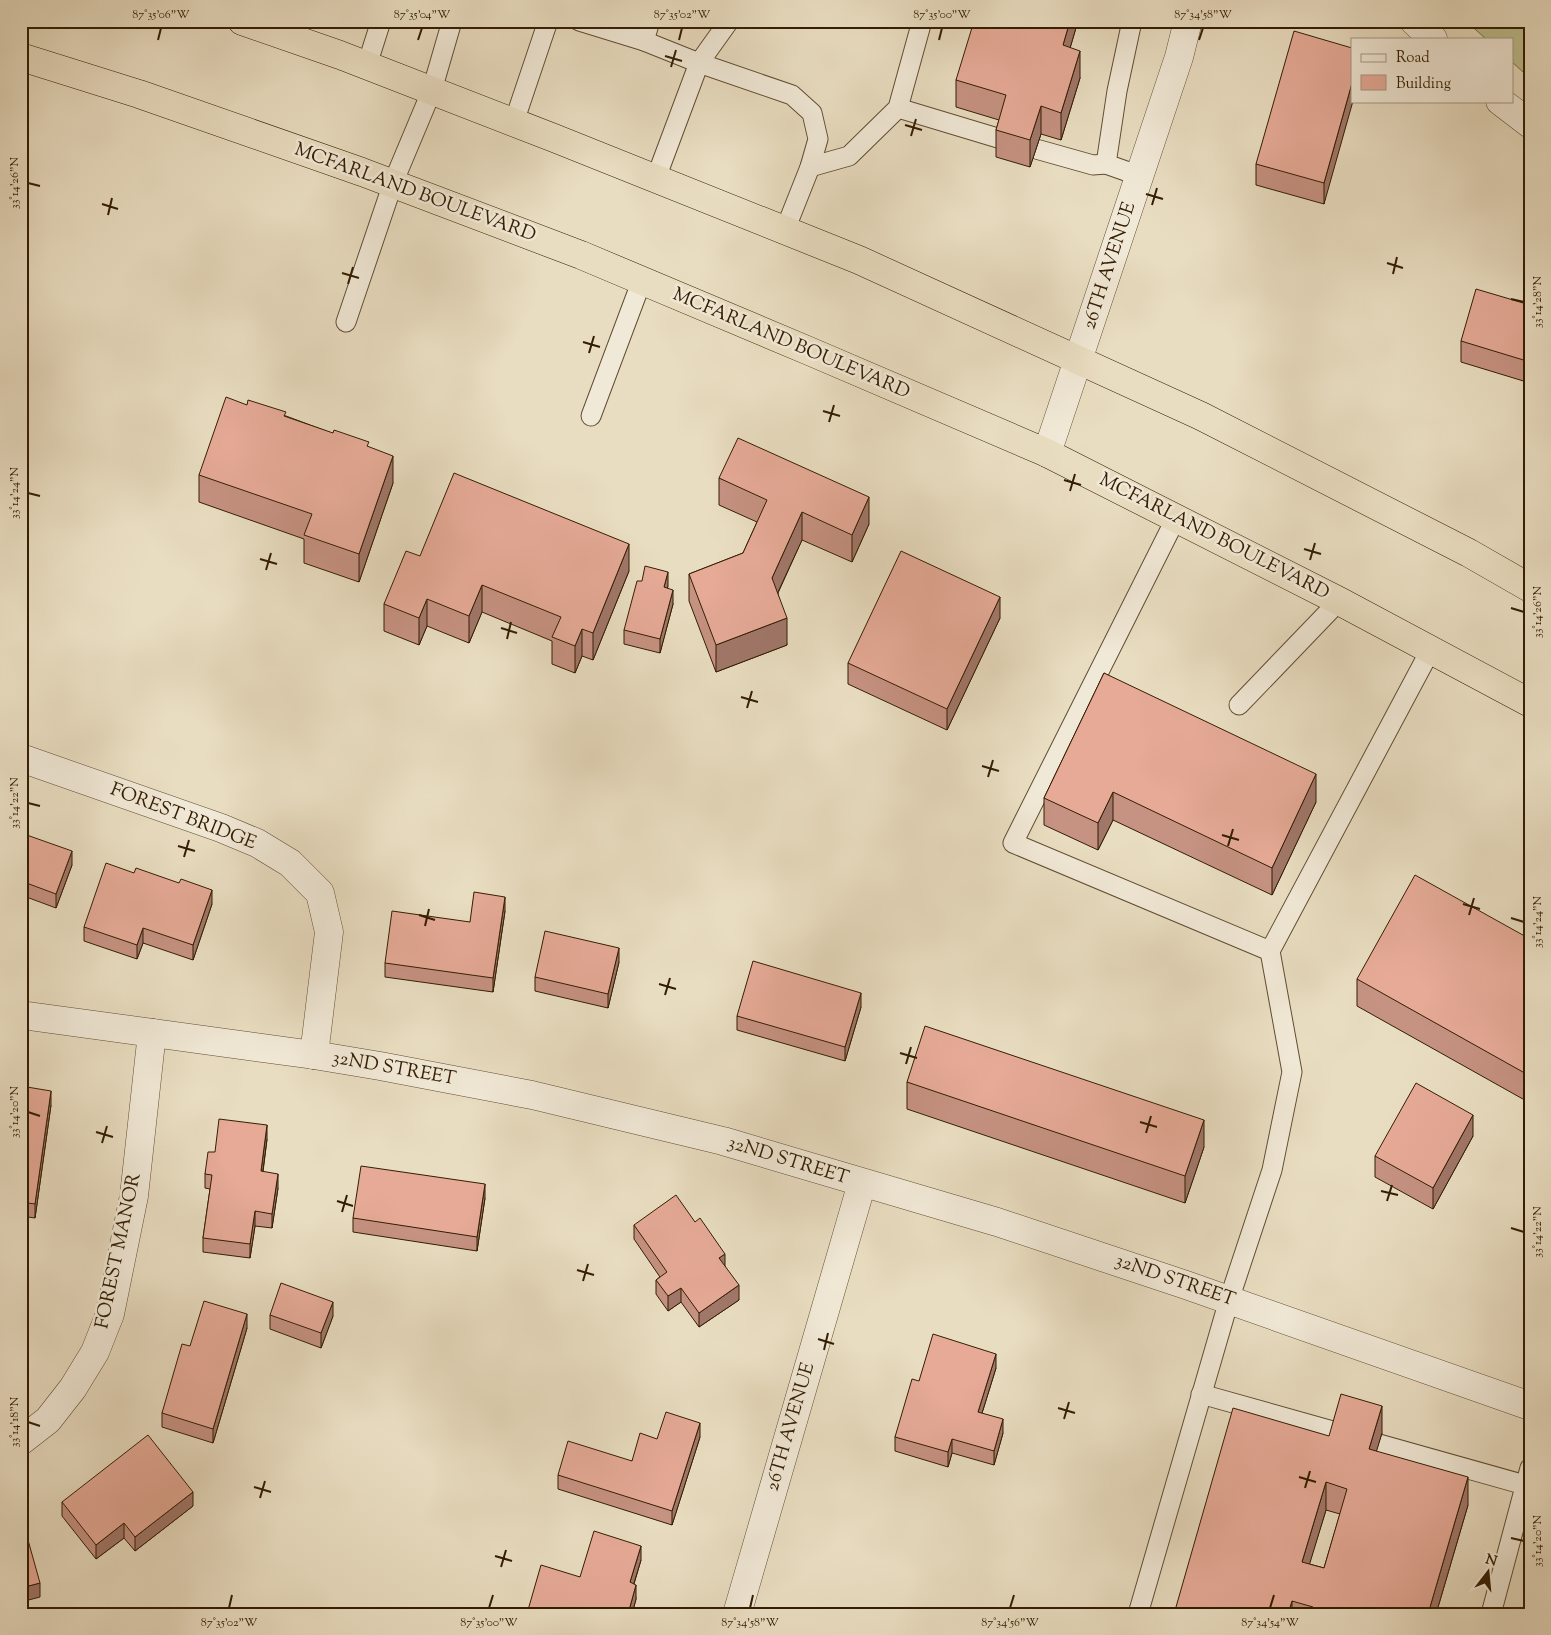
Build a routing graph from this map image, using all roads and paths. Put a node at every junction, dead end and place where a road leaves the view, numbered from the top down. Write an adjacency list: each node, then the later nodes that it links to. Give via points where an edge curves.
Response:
1 (242, 21): 16 (highway)
2 (381, 21): 16 (lane)
3 (452, 21): 17 (lane)
4 (548, 21): 20 (lane)
5 (650, 21): 13 (lane)
6 (729, 21): 15 (lane)
7 (922, 21): 19 (lane)
8 (1132, 21): 24 (lane)
9 (1188, 21): 26 (street, 26TH AVENUE)
10 (1414, 21): 12 (street)
11 (589, 23): 13 (lane)
12 (1432, 38)
13 (644, 41): 15 (lane)
14 (21, 57): 28 (highway, MCFARLAND BOULEVARD, via 139,94)
15 (700, 63): 25 (lane, via 792,95 812,113 818,139); 27 (lane)
16 (367, 65): 17 (highway)
17 (432, 90): 20 (highway); 28 (lane)
18 (1501, 102): 21 (street)
19 (898, 108): 22 (lane); 25 (lane, via 849,156)
20 (514, 122): 27 (highway)
21 (1530, 124)
22 (1001, 140)
23 (1036, 149): 24 (lane, via 1094,165)
24 (1106, 164): 26 (lane)
25 (810, 167): 29 (lane)
26 (1140, 176): 32 (street, 26TH AVENUE)
27 (656, 178): 29 (highway)
28 (393, 183): 30 (highway, MCFARLAND BOULEVARD); 31 (lane)
29 (785, 230): 32 (highway)
30 (642, 280): 33 (lane); 34 (highway, MCFARLAND BOULEVARD)
31 (346, 322)
32 (1079, 359): 34 (street, 26TH AVENUE); 36 (highway, via 1201,416 1469,553)
33 (591, 416)
34 (1047, 453): 35 (highway, MCFARLAND BOULEVARD)
35 (1176, 518): 37 (highway, MCFARLAND BOULEVARD); 42 (lane, via 1013,843)
36 (1530, 588)
37 (1339, 600): 38 (highway, MCFARLAND BOULEVARD); 40 (lane)
38 (1431, 649): 39 (highway, MCFARLAND BOULEVARD); 42 (lane)
39 (1530, 703)
40 (1239, 705)
41 (21, 758): 45 (street, FOREST BRIDGE, via 257,843 290,863 320,893 329,932)
42 (1270, 951): 47 (lane, via 1292,1072 1272,1170)
43 (21, 1015): 44 (street, 32ND STREET)
44 (152, 1032): 45 (street, 32ND STREET); 50 (street, FOREST MANOR, via 134,1196 110,1314 95,1352 73,1388 48,1420)
45 (314, 1055): 46 (street, 32ND STREET, via 532,1095 723,1141)
46 (862, 1183): 47 (street, 32ND STREET, via 997,1222); 52 (street, 26TH AVENUE)
47 (1229, 1300): 48 (lane); 49 (street, 32ND STREET)
48 (1201, 1394): 51 (lane); 53 (lane)
49 (1530, 1406)
50 (21, 1441)
51 (1527, 1477): 54 (lane)
52 (737, 1614)
53 (1138, 1614)
54 (1491, 1614)

